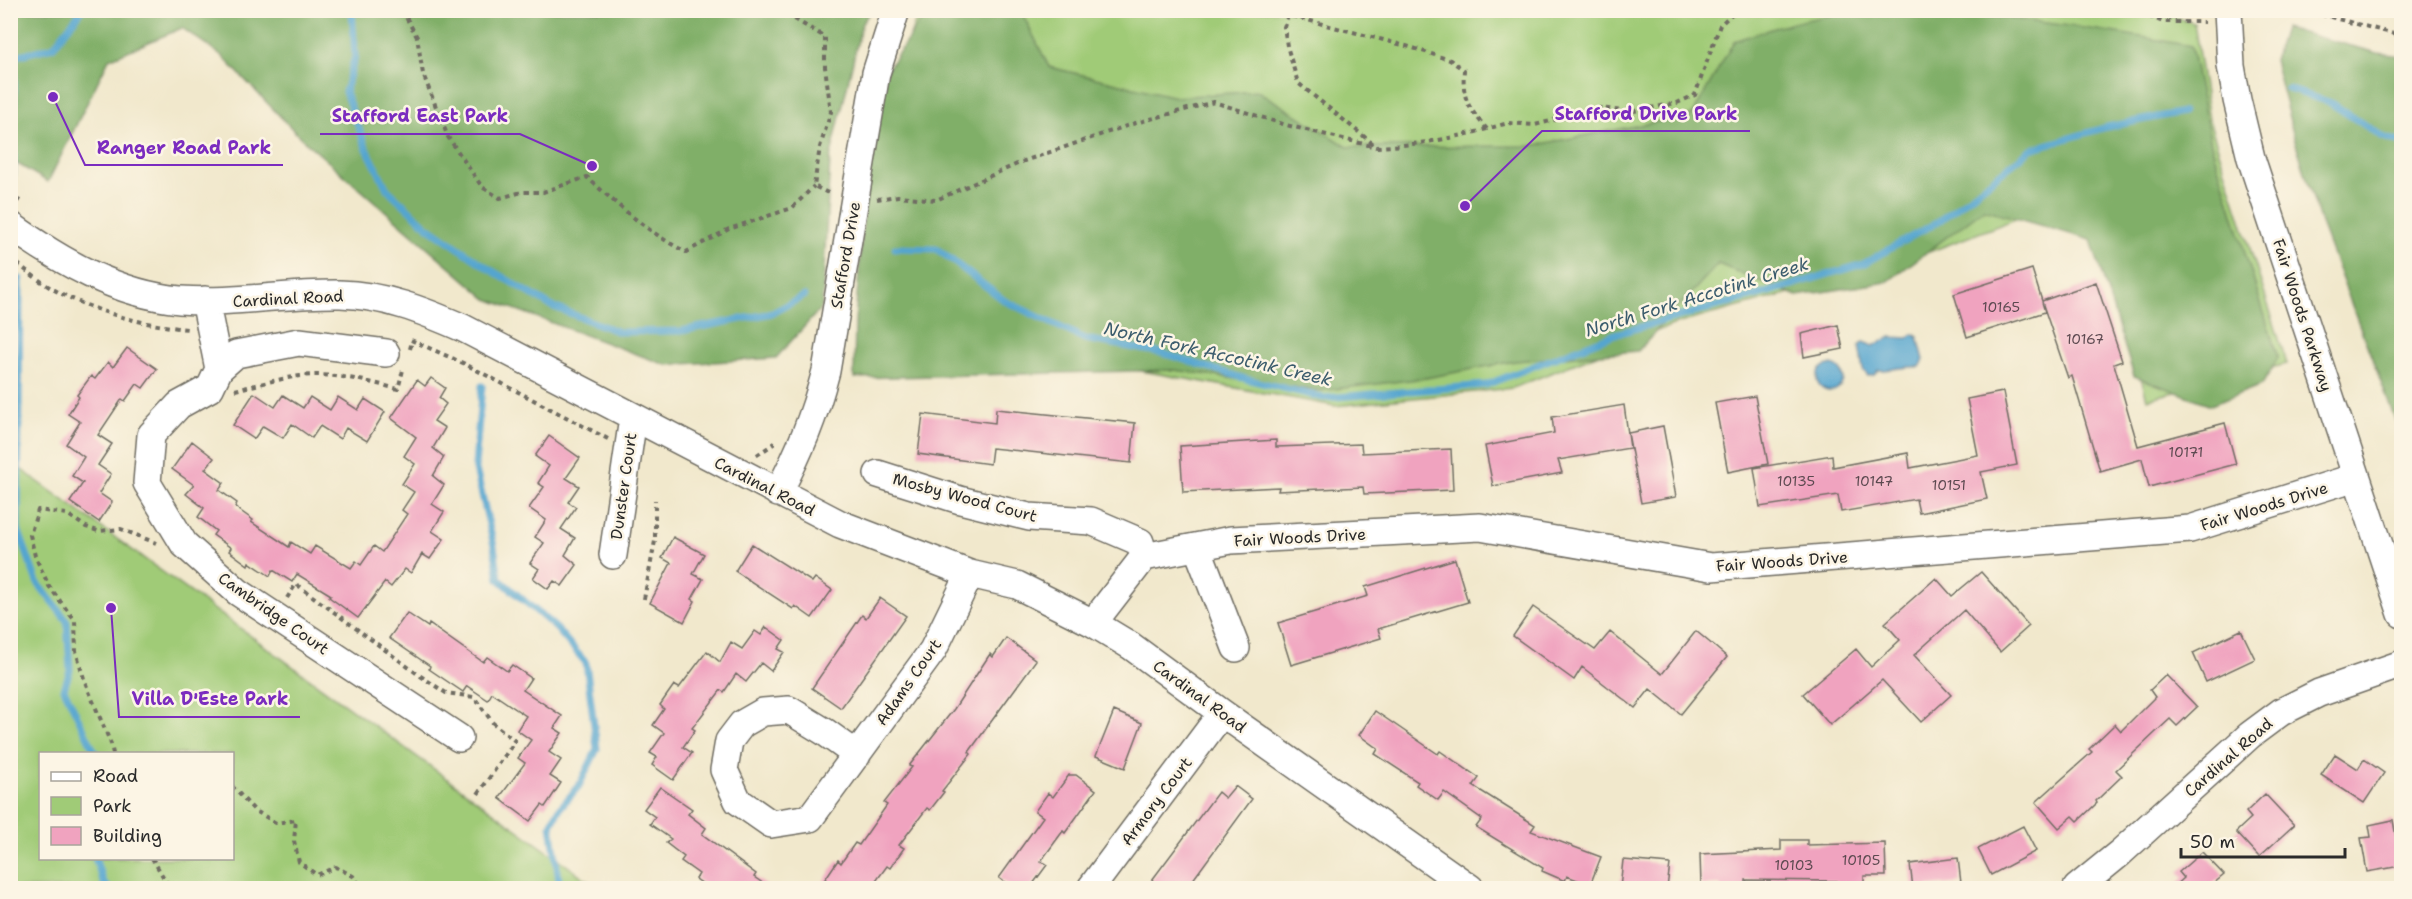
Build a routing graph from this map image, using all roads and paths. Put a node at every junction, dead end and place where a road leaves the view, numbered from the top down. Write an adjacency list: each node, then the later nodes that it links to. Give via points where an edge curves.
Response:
1 (402, 10): 15 (path, via 417,37 423,74 448,137 482,187 500,198 543,192 587,177 615,204 686,252 729,230 792,208)
2 (779, 10): 15 (path, via 825,37 831,112)
3 (896, 10): 32 (street, Stafford Drive, via 876,73 826,371 800,451)
4 (1272, 10): 9 (path)
5 (1736, 10): 12 (path, via 1720,25 1695,95 1677,103 1629,112 1601,108 1535,125 1508,123)
6 (2132, 10): 10 (path, via 2163,22)
7 (2228, 10): 31 (street, Fair Woods Parkway, via 2231,66 2251,158)
8 (2304, 10): 11 (path)
9 (1288, 15): 12 (path, via 1450,60 1464,70 1462,91 1472,112); 13 (path, via 1284,27 1298,83)
10 (2199, 21)
11 (2402, 36)
12 (1487, 129): 13 (path, via 1437,141)
13 (1377, 147): 18 (path, via 1286,125 1214,102 1024,160 936,200 898,196)
14 (832, 182): 16 (path)
15 (814, 186): 16 (path)
16 (830, 194): 19 (path)
17 (10, 195): 20 (path)
18 (871, 199)
19 (828, 205)
20 (19, 216): 21 (street, Cardinal Road, via 52,255 84,272 158,296)
21 (205, 300): 24 (street); 26 (street, Cardinal Road, via 342,294 408,306 463,328)
22 (412, 341): 23 (path); 23 (path); 28 (path, via 463,363)
23 (401, 350): 24 (street, Cambridge Court, via 299,342 236,354); 25 (path, via 398,389 334,376 302,376)
24 (219, 369): 34 (street, Cambridge Court, via 210,388 179,405 151,435 147,483)
25 (226, 395)
26 (633, 418): 32 (street, Cardinal Road); 36 (street, Dunster Court)
27 (778, 438): 29 (path, via 758,455)
28 (614, 442)
29 (748, 451)
30 (878, 474): 37 (street, Mosby Wood Court, via 1029,517 1091,520 1140,542)
31 (2356, 477): 35 (street, Fair Woods Drive, via 2190,528 1711,567 1480,527 1230,540); 41 (street, Fair Woods Parkway)
32 (777, 493): 38 (street, Cardinal Road, via 840,524)
33 (655, 500): 39 (path, via 655,541)
34 (183, 542): 46 (street, Cambridge Court, via 238,592); 47 (path, via 164,547 121,529 98,531 67,514 38,510 30,535 35,556 49,586 75,621 76,651)
35 (1197, 547): 37 (street, Fair Woods Drive); 43 (street)
36 (613, 555)
37 (1144, 557): 42 (street)
38 (970, 574): 42 (street, Cardinal Road, via 1017,585); 48 (street, Adams Court, via 933,650)
39 (644, 599)
40 (283, 603): 50 (path, via 296,584 447,693 474,697 493,723 516,741)
41 (2402, 614)
42 (1093, 623): 45 (street, Cardinal Road)
43 (1236, 648)
44 (2402, 664): 56 (street, Cardinal Road, via 2319,693 2281,712)
45 (1222, 713): 52 (street, Cardinal Road); 55 (street, Armory Court)
46 (459, 738)
47 (113, 752)
48 (857, 754): 48 (street, Adams Court, via 810,818 771,824 738,801 724,770 729,741 742,724 763,712 789,710)
49 (234, 788): 54 (path, via 254,810 276,824 296,820 294,841 299,862 317,875 336,867 353,876)
50 (478, 794)
51 (153, 860): 53 (path)
52 (1455, 885)
53 (170, 888)
54 (362, 888)
55 (1091, 888)
56 (2077, 888)

